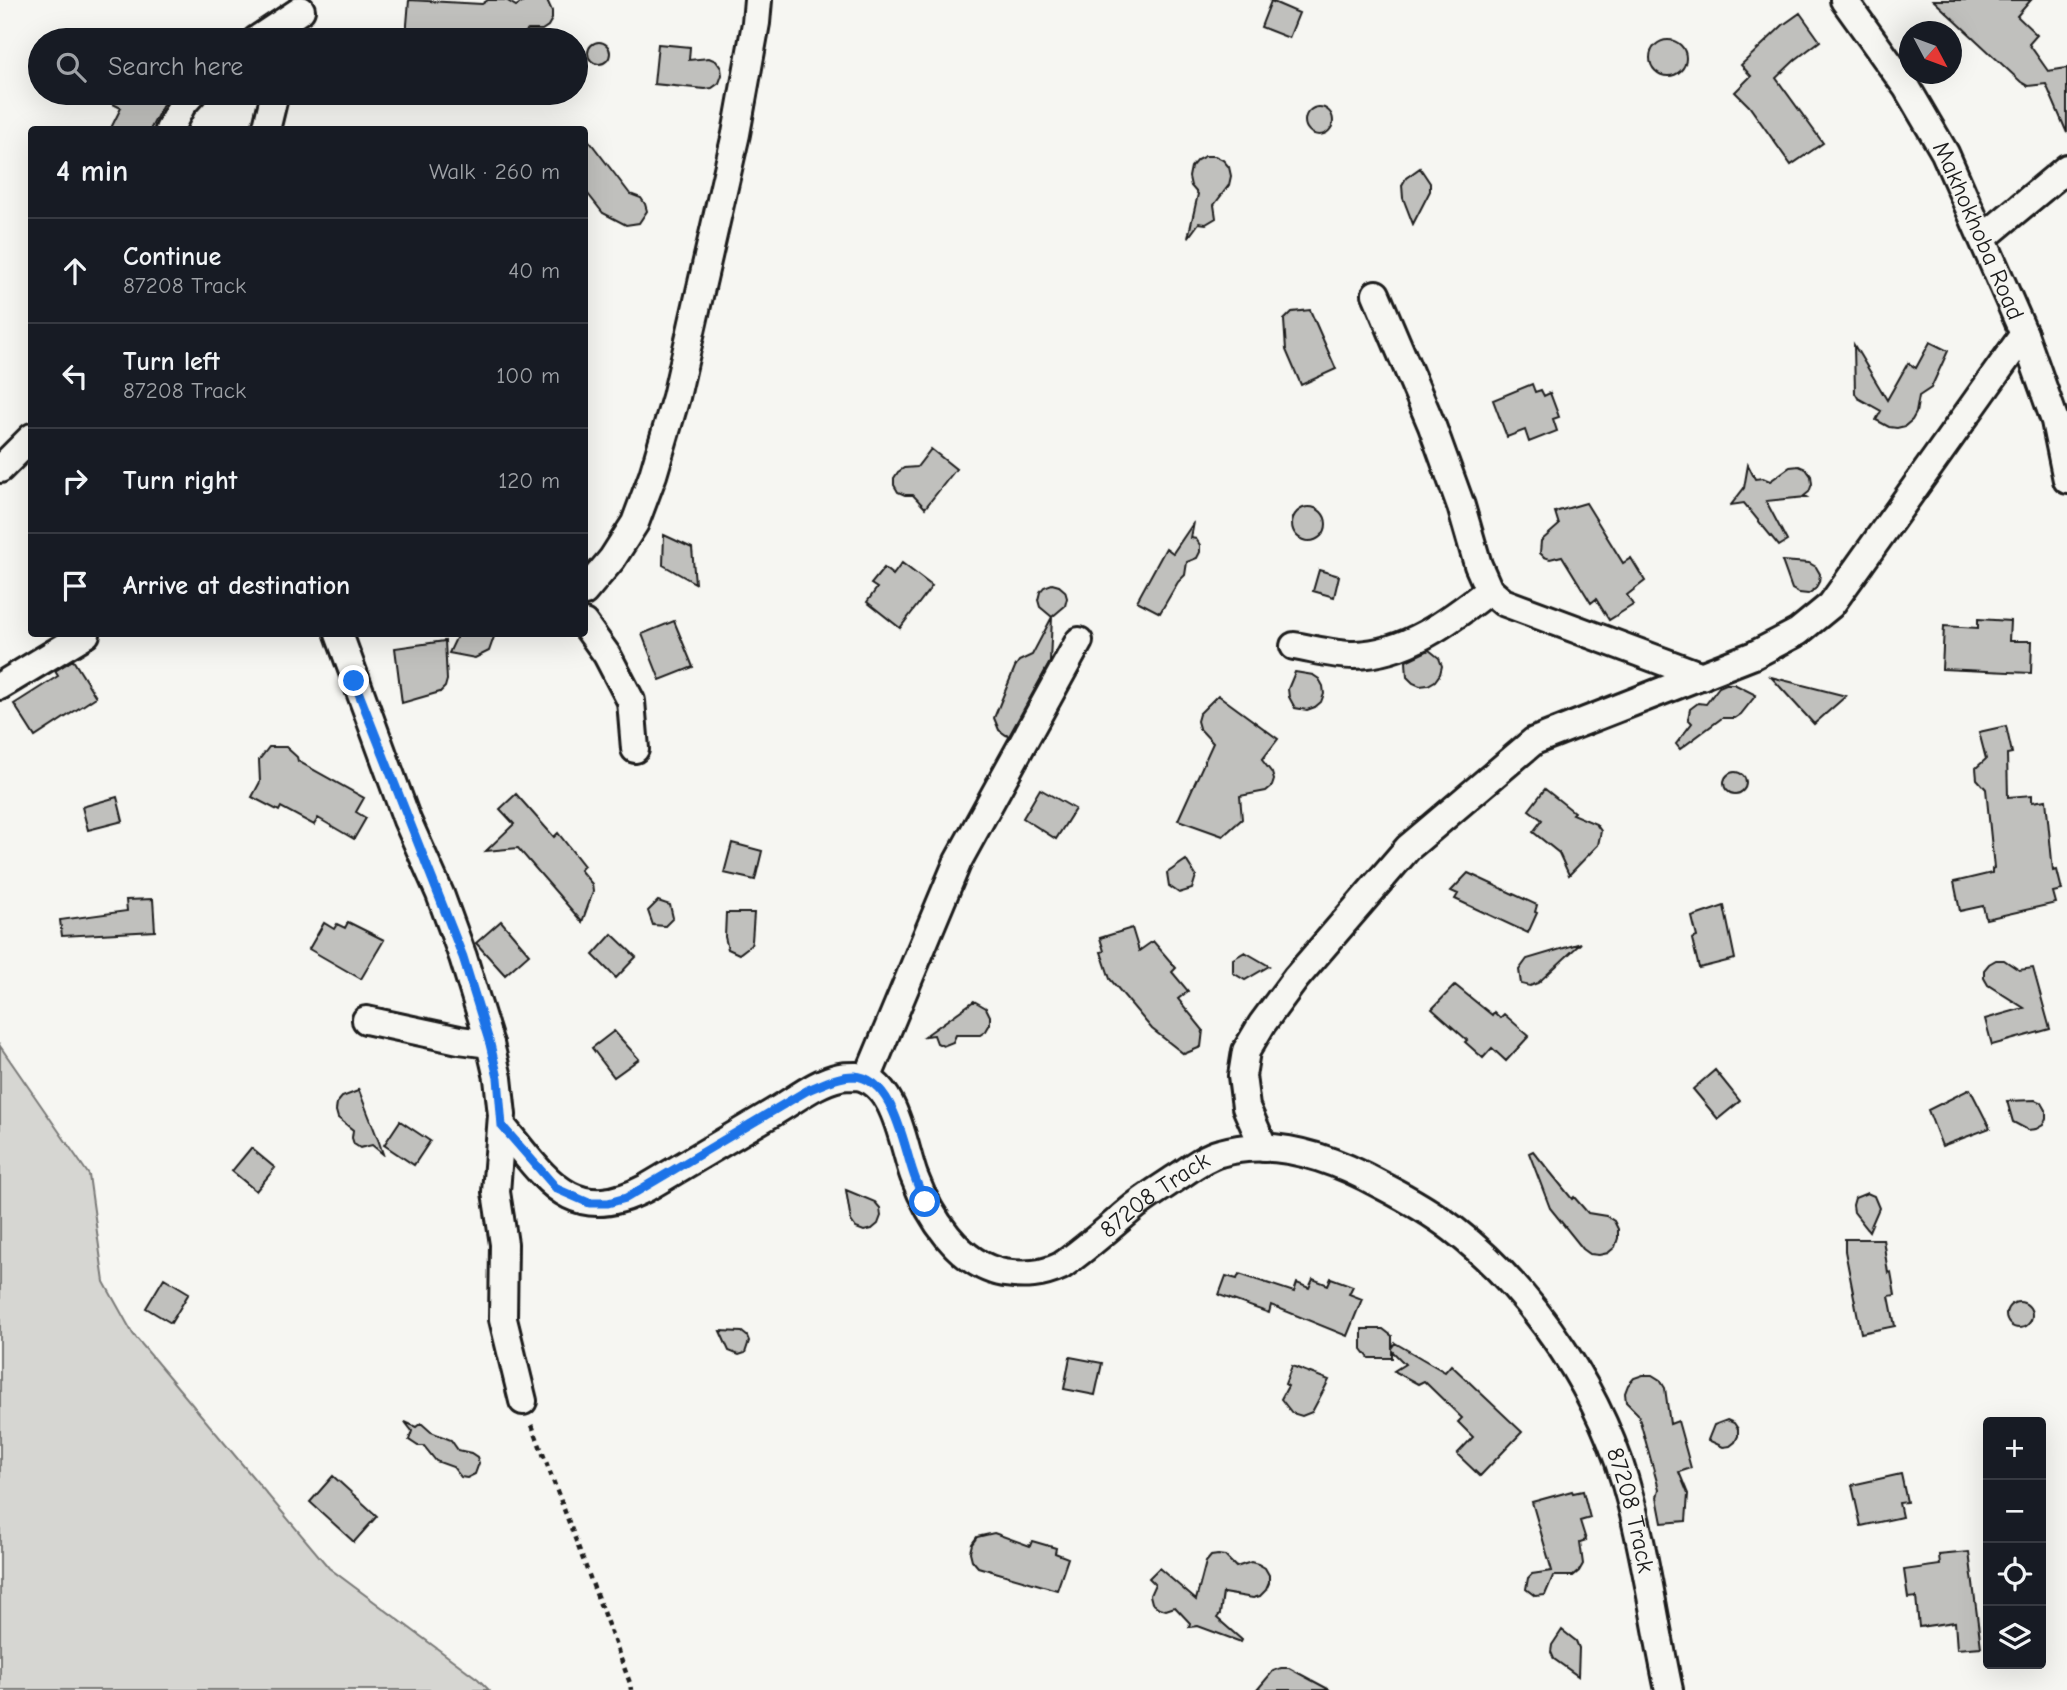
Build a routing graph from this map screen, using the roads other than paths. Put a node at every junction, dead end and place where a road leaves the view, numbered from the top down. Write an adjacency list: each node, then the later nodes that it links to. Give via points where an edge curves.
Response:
1 (758, 0): 17 (street, via 736,134 668,423 635,523)
2 (1844, 0): 11 (street, Makhokhoba Road, via 1907,88 1945,153)
3 (303, 5): 4 (street); 5 (street)
4 (272, 28)
5 (297, 28)
6 (182, 105): 8 (street)
7 (272, 105): 9 (street)
8 (171, 126)
9 (267, 126)
10 (2067, 168): 11 (street)
11 (1983, 238): 13 (street, Makhokhoba Road)
12 (1376, 294): 18 (street, via 1432,426)
13 (2024, 334): 16 (street, Makhokhoba Road, via 2055,421); 24 (street, via 1831,605 1798,632)
14 (28, 441): 15 (street)
15 (0, 469)
16 (2067, 480)
17 (588, 587)
18 (1489, 590): 23 (street, via 1454,618 1383,651 1352,655); 24 (street, via 1503,602)
19 (588, 629): 26 (street, via 631,701)
20 (81, 637): 25 (street)
21 (340, 637): 28 (street, via 407,820 440,894)
22 (1079, 641): 29 (street, via 958,860)
23 (1294, 646)
24 (1702, 676): 31 (street, via 1534,741 1408,848 1296,978 1246,1052 1242,1076 1246,1107)
25 (0, 686)
26 (635, 749)
27 (366, 1020): 28 (street)
28 (490, 1044): 30 (street)
29 (867, 1079): 30 (street, via 840,1077 808,1090 646,1188 608,1203 589,1203 557,1189); 31 (street, 87208 Track, via 891,1105 925,1202 959,1248 989,1270 1030,1275 1047,1272 1078,1254 1195,1165 1218,1153)
30 (502, 1126): 32 (street, via 496,1192 504,1244 503,1319)
31 (1264, 1148): 33 (street, 87208 Track, via 1330,1161 1422,1207 1476,1248 1535,1311 1597,1410 1629,1495)
32 (523, 1401)
33 (1669, 1690)

